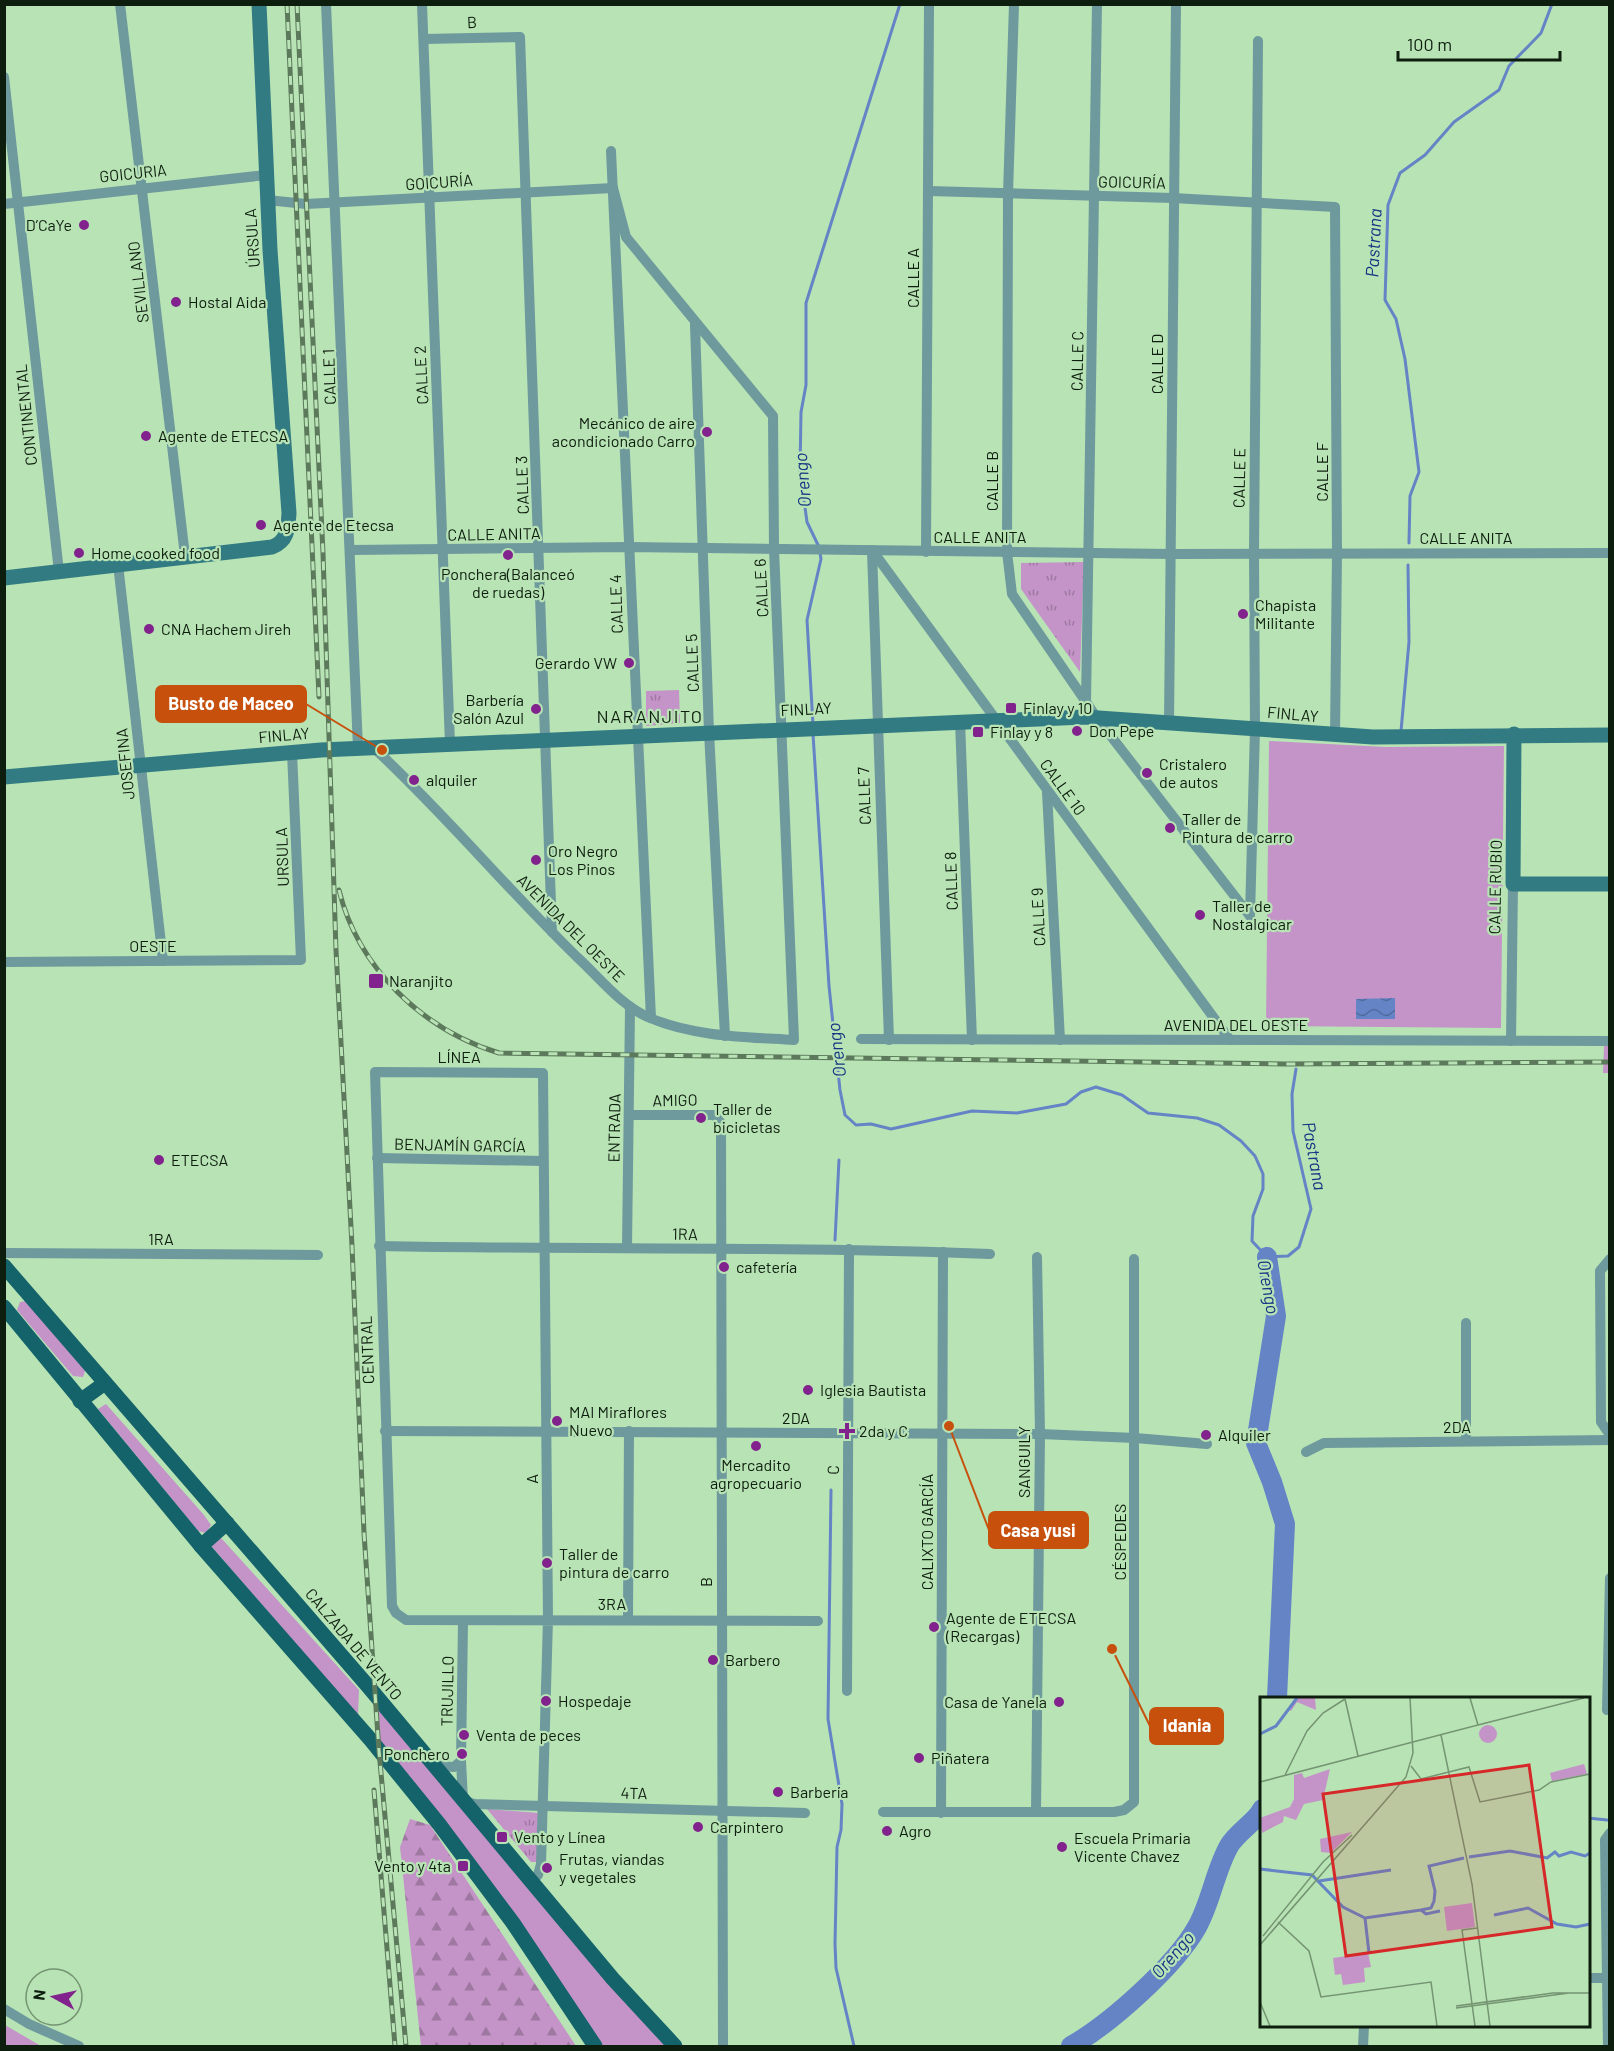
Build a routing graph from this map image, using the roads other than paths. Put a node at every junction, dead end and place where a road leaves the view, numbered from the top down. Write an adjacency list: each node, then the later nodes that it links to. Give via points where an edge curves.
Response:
1 (120, 4): 15 (street, SEVILLANO)
2 (259, 4): 14 (street, ÚRSULA)
3 (326, 4): 25 (street, CALLE 1)
4 (422, 4): 10 (street, CALLE 2)
5 (929, 4): 17 (street, CALLE A)
6 (1014, 4): 19 (street, CALLE B)
7 (1096, 4): 20 (street, CALLE C)
8 (1176, 4): 21 (street, CALLE D)
9 (520, 37): 10 (street, B); 18 (street, CALLE 3)
10 (424, 39): 22 (street, CALLE 2)
11 (1258, 41): 26 (street, CALLE E)
12 (4, 76): 24 (street, CONTINENTAL)
13 (611, 151): 16 (street)
14 (266, 175): 15 (street, GOICURIA); 23 (street, ÚRSULA)
15 (141, 187): 24 (street, GOICURIA); 44 (street, SEVILLANO)
16 (613, 188): 18 (street, GOICURÍA); 29 (street, CALLE 6, via 626,237); 30 (street, CALLE 4)
17 (929, 190): 19 (street, GOICURÍA); 37 (street, CALLE A)
18 (525, 192): 22 (street, GOICURÍA); 31 (street, CALLE 3)
19 (1008, 194): 20 (street, GOICURÍA); 38 (street, CALLE B)
20 (1095, 196): 21 (street, GOICURÍA); 39 (street, CALLE C)
21 (1173, 198): 26 (street, GOICURÍA); 42 (street, CALLE D)
22 (428, 199): 25 (street, GOICURÍA); 33 (street, CALLE 2)
23 (267, 200): 25 (street, GOICURÍA); 44 (street, ÚRSULA, via 289,513 284,540 272,547)
24 (18, 202): 27 (street, GOICURIA); 46 (street, CONTINENTAL)
25 (337, 202): 35 (street, CALLE 1)
26 (1257, 202): 28 (street, GOICURÍA); 40 (street, CALLE E)
27 (4, 204)
28 (1335, 207): 41 (street, CALLE F)
29 (695, 325): 32 (street, CALLE 5); 34 (street, CALLE 6, via 772,416)
30 (628, 547): 31 (street, CALLE ANITA); 32 (street, CALLE ANITA); 57 (street, CALLE 4)
31 (540, 548): 33 (street, CALLE ANITA); 60 (street, CALLE 3)
32 (702, 548): 34 (street, CALLE ANITA); 55 (street, CALLE 5)
33 (444, 549): 35 (street, CALLE ANITA); 61 (street, CALLE 2)
34 (774, 549): 36 (street, CALLE ANITA); 53 (street, CALLE 6)
35 (351, 550): 62 (street, CALLE 1)
36 (872, 550): 37 (street, CALLE ANITA); 49 (street, CALLE 10); 52 (street, CALLE 7)
37 (926, 552): 38 (street, CALLE ANITA)
38 (1007, 552): 39 (street, CALLE ANITA); 48 (street, CALLE B, via 1012,594)
39 (1090, 552): 42 (street, CALLE ANITA); 48 (street, CALLE C)
40 (1254, 553): 41 (street, CALLE ANITA); 42 (street, CALLE ANITA); 54 (street, CALLE E)
41 (1338, 553): 43 (street, CALLE ANITA); 59 (street, CALLE F)
42 (1171, 554): 51 (street, CALLE D)
43 (1610, 554)
44 (185, 556): 45 (street)
45 (118, 564): 46 (street); 65 (street, JOSEFINA)
46 (59, 572): 47 (street)
47 (4, 578)
48 (1089, 712): 49 (street, FINLAY); 51 (street, FINLAY); 70 (street, CALLE B)
49 (997, 720): 50 (street, FINLAY); 67 (street, CALLE 10)
50 (960, 721): 52 (street, FINLAY); 81 (street, CALLE 8)
51 (1169, 723): 54 (street, FINLAY)
52 (877, 724): 53 (street, FINLAY); 80 (street, CALLE 7)
53 (782, 728): 55 (street, FINLAY); 79 (street, CALLE 6)
54 (1255, 729): 59 (street, FINLAY); 70 (street, CALLE E)
55 (709, 732): 57 (street, FINLAY); 77 (street, CALLE 5)
56 (1514, 734): 58 (street, FINLAY); 59 (street, FINLAY); 68 (street, CALLE RUBIO)
57 (636, 735): 60 (street, FINLAY); 76 (street, CALLE 4)
58 (1610, 735)
59 (1335, 736)
60 (546, 738): 61 (street, FINLAY); 71 (street, CALLE 3)
61 (450, 744): 63 (street, FINLAY)
62 (358, 748): 63 (street, FINLAY); 64 (street, FINLAY)
63 (374, 748): 71 (street, AVENIDA DEL OESTE)
64 (292, 752): 65 (street, FINLAY); 72 (street, URSULA)
65 (140, 765): 66 (street, FINLAY); 73 (street, JOSEFINA)
66 (4, 777)
67 (1047, 792): 82 (street, CALLE 9); 83 (street, CALLE 10)
68 (1513, 884): 69 (street); 84 (street, CALLE RUBIO)
69 (1610, 884)
70 (1250, 916)
71 (552, 932): 75 (street, AVENIDA DEL OESTE)
72 (301, 960): 73 (street, OESTE)
73 (163, 961): 74 (street, OESTE)
74 (4, 962)
75 (630, 1008): 76 (street, AVENIDA DEL OESTE); 88 (street, ENTRADA)
76 (651, 1018): 77 (street, AVENIDA DEL OESTE)
77 (725, 1036): 79 (street, AVENIDA DEL OESTE)
78 (861, 1039): 80 (street, AVENIDA DEL OESTE)
79 (794, 1040)
80 (889, 1040): 81 (street, AVENIDA DEL OESTE)
81 (972, 1040): 82 (street, AVENIDA DEL OESTE)
82 (1060, 1040): 83 (street, AVENIDA DEL OESTE)
83 (1230, 1040): 84 (street, AVENIDA DEL OESTE)
84 (1511, 1041): 85 (street, AVENIDA DEL OESTE)
85 (1610, 1041)
86 (375, 1072): 87 (street, LÍNEA); 90 (street, CENTRAL)
87 (543, 1073): 91 (street, A)
88 (630, 1115): 89 (street, AMIGO); 93 (street, ENTRADA)
89 (719, 1118): 96 (street, B)
90 (378, 1158): 91 (street, BENJAMÍN GARCÍA); 92 (street, CENTRAL)
91 (543, 1161): 94 (street, A)
92 (379, 1246): 94 (street, 1RA); 109 (street, CENTRAL)
93 (627, 1248): 94 (street, 1RA); 96 (street, 1RA)
94 (546, 1249): 110 (street, A)
95 (849, 1249): 96 (street, 1RA); 97 (street, 1RA); 113 (street, C)
96 (722, 1250): 112 (street, B)
97 (943, 1252): 99 (street, 1RA); 114 (street, CALIXTO GARCÍA)
98 (4, 1253): 100 (street, 1RA)
99 (990, 1254)
100 (318, 1255)
101 (1038, 1257): 115 (street, SANGUILY)
102 (1134, 1259): 117 (street, CÉSPEDES)
103 (1610, 1259): 116 (street, via 1600,1272 1600,1422)
104 (4, 1266): 107 (main road, CALZADA DE VENTO)
105 (4, 1307): 108 (main road)
106 (1466, 1323): 119 (street)
107 (105, 1383): 108 (main road); 122 (main road, CALZADA DE VENTO)
108 (80, 1401): 123 (main road)
109 (385, 1431): 110 (street, 2DA); 127 (street, CENTRAL, via 392,1606)
110 (547, 1431): 111 (street, 2DA); 125 (street, A)
111 (629, 1431): 112 (street, 2DA); 126 (street)
112 (721, 1433): 113 (street, 2DA); 128 (street, B)
113 (849, 1433): 114 (street, 2DA); 132 (street, C)
114 (942, 1434): 115 (street, 2DA); 142 (street, CALIXTO GARCÍA)
115 (1040, 1434): 117 (street, 2DA); 140 (street, SANGUILY)
116 (1610, 1435)
117 (1135, 1438): 120 (street, 2DA); 140 (street, CÉSPEDES, via 1136,1795 1131,1807 1114,1812)
118 (1610, 1440): 119 (street, 2DA)
119 (1466, 1442): 121 (street, 2DA, via 1324,1443)
120 (1207, 1444)
121 (1306, 1452)
122 (227, 1523): 123 (main road); 135 (main road, CALZADA DE VENTO)
123 (201, 1546): 150 (main road, via 370,1739 455,1844)
124 (1610, 1578): 129 (street)
125 (548, 1619): 126 (street, 3RA); 130 (street, 3RA); 137 (street, A)
126 (628, 1619): 128 (street, 3RA)
127 (406, 1620): 130 (street, 3RA)
128 (721, 1620): 131 (street, 3RA); 138 (street, B)
129 (1609, 1620): 133 (street)
130 (463, 1621): 134 (street, TRUJILLO)
131 (818, 1621)
132 (847, 1691)
133 (1607, 1710)
134 (461, 1761): 135 (street, via 454,1767); 136 (street, TRUJILLO)
135 (433, 1766): 136 (main road, CALZADA DE VENTO)
136 (463, 1801): 137 (street, 4TA); 144 (main road, CALZADA DE VENTO)
137 (544, 1806): 138 (street, 4TA); 144 (street, A, via 542,1864)
138 (722, 1809): 141 (street, 4TA); 152 (street, B)
139 (883, 1812): 142 (street)
140 (1036, 1812): 142 (street)
141 (805, 1813)
142 (941, 1813)
143 (1607, 1837): 146 (street)
144 (531, 1882): 151 (main road, CALZADA DE VENTO)
145 (1590, 1978): 146 (street)
146 (1608, 1978): 154 (street)
147 (4, 2009): 149 (street)
148 (1364, 2027): 153 (street)
149 (79, 2046)
150 (595, 2046)
151 (675, 2046)
152 (723, 2046)
153 (1363, 2046)
154 (1608, 2046)

